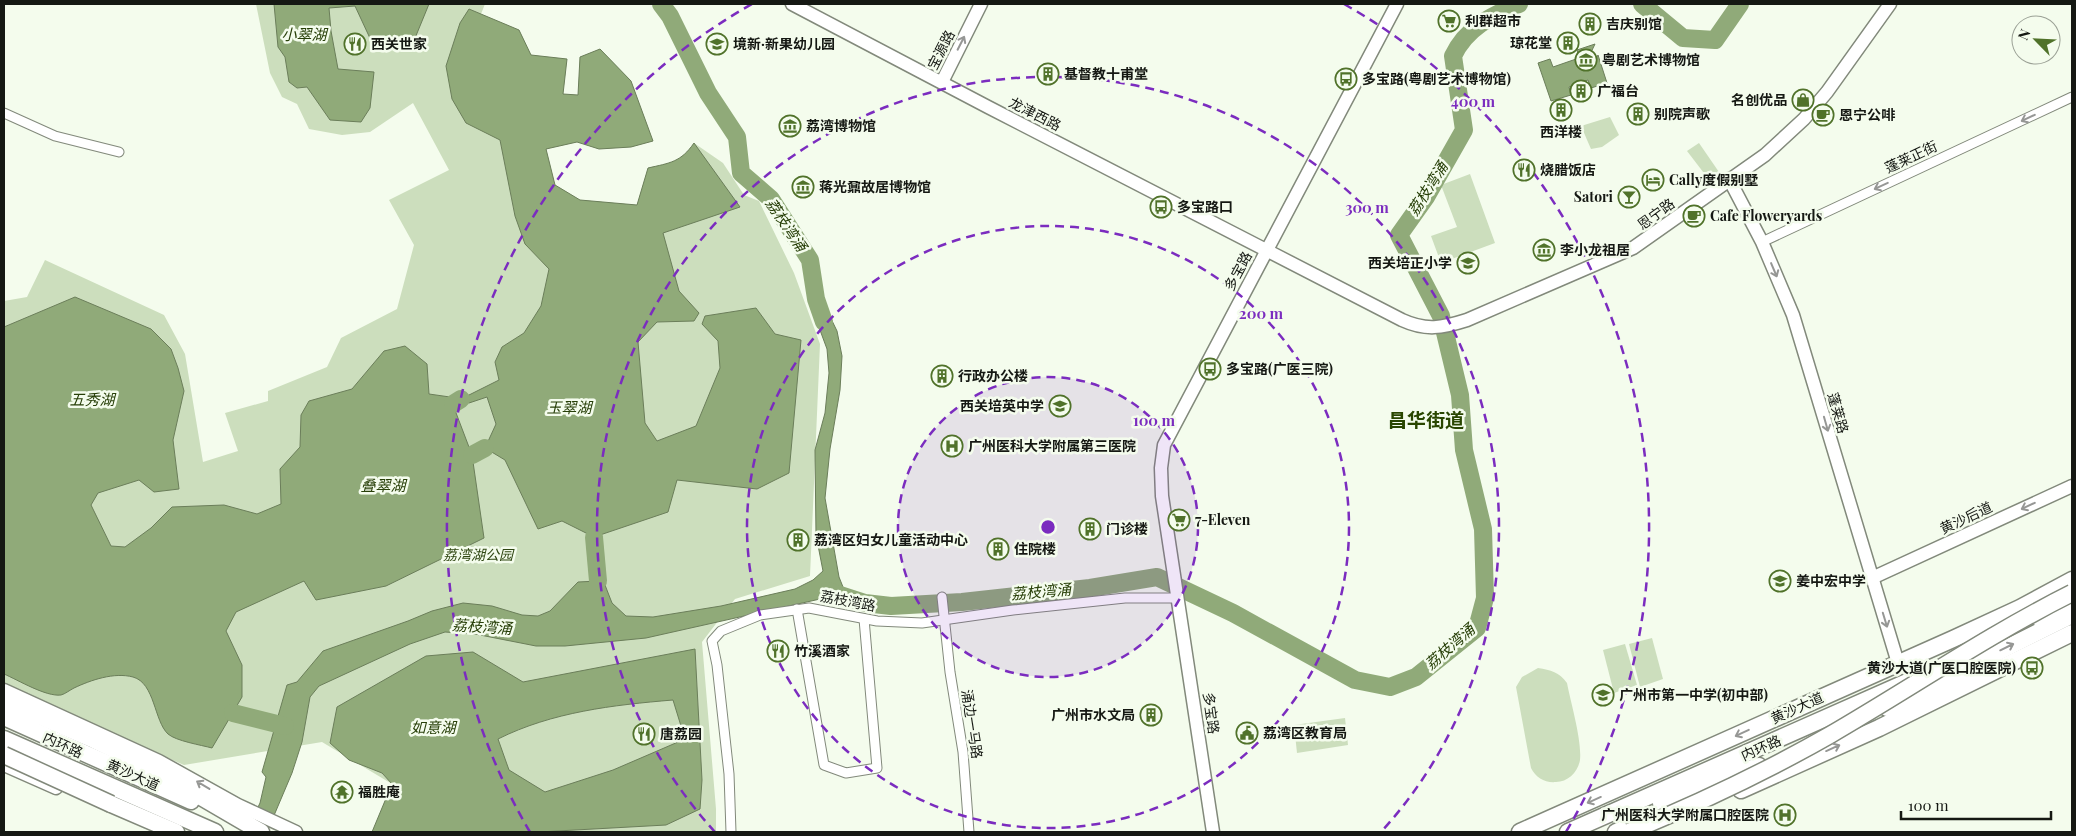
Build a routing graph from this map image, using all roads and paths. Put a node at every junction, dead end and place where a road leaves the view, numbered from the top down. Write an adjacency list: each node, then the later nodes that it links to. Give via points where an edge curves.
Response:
1 (792, 4): 5 (street, 龙津西路)
2 (981, 4): 5 (street, 宝源路, one-way to 2)
3 (1396, 4): 11 (street, 多宝路)
4 (1890, 4): 9 (street, 恩宁路, via 1804,119 1765,155)
5 (942, 82): 11 (street, 龙津西路)
6 (2072, 97): 10 (street, 蓬莱正街, one-way to 10)
7 (4, 113): 8 (street, via 55,136)
8 (119, 152)
9 (1729, 180): 10 (street, 蓬莱路); 11 (street, 恩宁路, via 1633,248 1498,308 1443,327 1420,327 1407,322)
10 (1762, 242): 13 (street, 蓬莱路, one-way to 13, via 1793,315)
11 (1266, 249): 17 (street, 多宝路, via 1164,444 1161,482)
12 (2072, 486): 13 (street, 黄沙后道, one-way to 13)
13 (1872, 578): 25 (street, 蓬莱路, one-way to 25)
14 (2072, 580): 24 (highway, 黄沙大道)
15 (2072, 593): 49 (highway, 内环路, bridge, via 1779,763)
16 (942, 597): 22 (street, 涌边一马路)
17 (1178, 598): 22 (street, 荔枝湾路, via 1125,598); 46 (street, 多宝路)
18 (2072, 602): 20 (highway, 内环路)
19 (797, 609): 21 (street, 荔枝湾路, via 818,609); 21 (street, via 824,765 846,773 877,768); 44 (street, 荔枝湾路, via 745,620 721,631 712,641 729,774)
20 (2062, 616): 29 (highway, one-way to 20); 35 (highway, 内环路)
21 (864, 619): 22 (street, 荔枝湾路, via 904,623)
22 (944, 621): 45 (street, 涌边一马路, via 963,752)
23 (2072, 633): 27 (highway)
24 (1953, 639): 25 (highway, 黄沙大道); 35 (highway, via 1879,681 1770,734)
25 (1898, 663): 47 (highway, 黄沙大道, one-way to 47)
26 (4, 690): 37 (street, one-way to 26, via 159,761)
27 (1957, 690): 29 (highway); 50 (highway, one-way to 27)
28 (4, 701): 37 (highway, via 148,766)
29 (1885, 709): 38 (highway, via 1759,766)
30 (4, 718): 37 (highway, 内环路)
31 (4, 739): 34 (highway, 黄沙大道); 42 (highway, 内环路)
32 (4, 755): 40 (highway, bridge)
33 (4, 765): 36 (street)
34 (75, 772): 36 (street); 41 (highway, 黄沙大道)
35 (1686, 780): 38 (highway, 内环路)
36 (66, 792): 39 (street)
37 (259, 826): 43 (street)
38 (1602, 828): 48 (highway, 内环路)
39 (156, 832)
40 (176, 832)
41 (210, 832)
42 (215, 832)
43 (296, 832)
44 (731, 832)
45 (969, 832)
46 (1213, 832)
47 (1520, 832)
48 (1568, 832)
49 (1628, 832)
50 (1645, 832)

